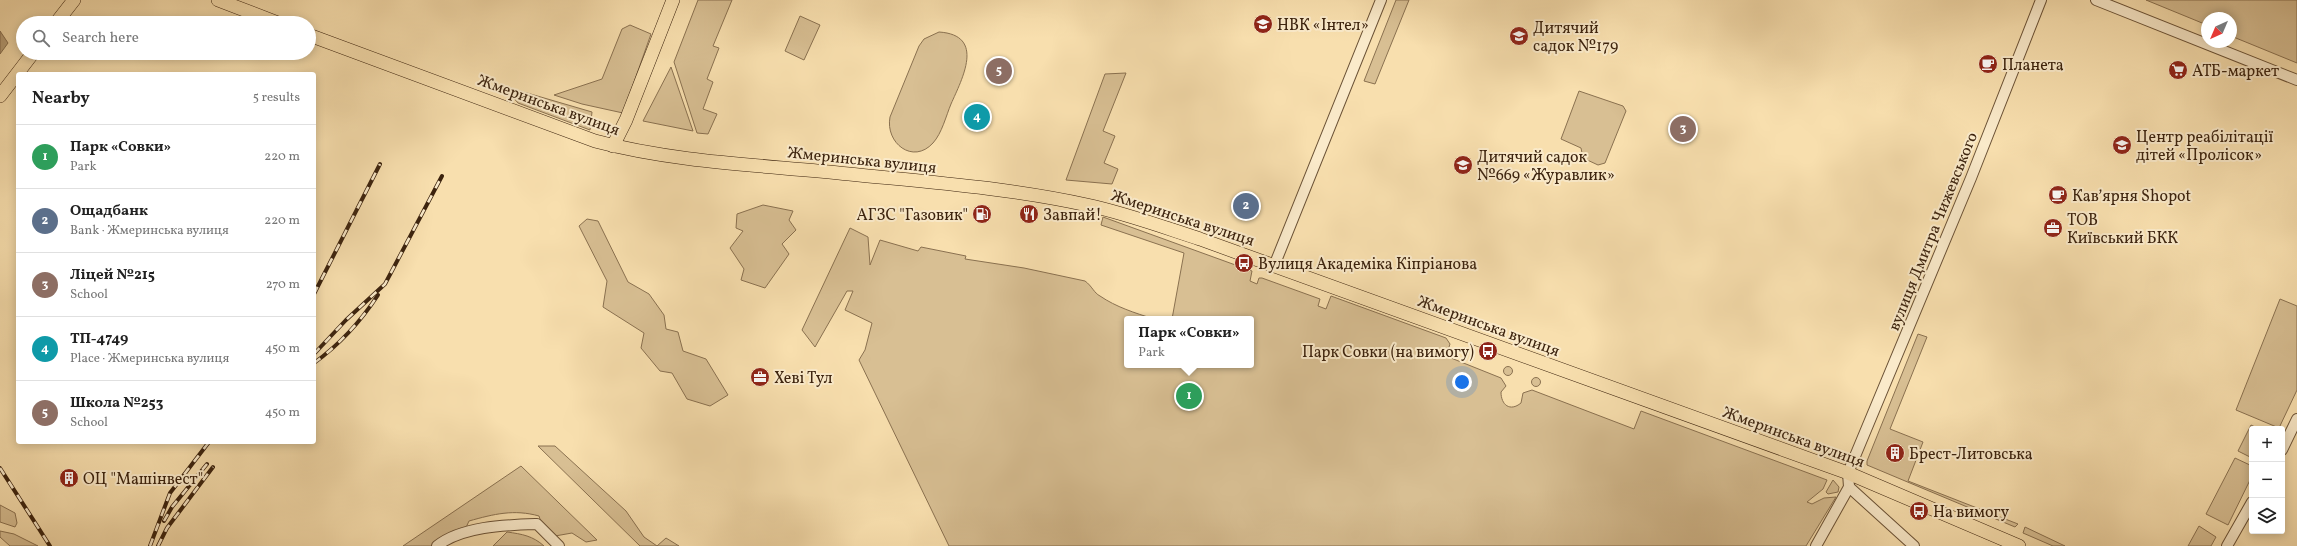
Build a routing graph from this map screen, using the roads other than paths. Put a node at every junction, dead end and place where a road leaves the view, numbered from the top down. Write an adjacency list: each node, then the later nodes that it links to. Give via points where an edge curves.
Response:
1 (74, 0): 7 (main road)
2 (218, 0): 8 (main road)
3 (673, 0): 15 (main road, via 626,120)
4 (1381, 0): 16 (street)
5 (2041, 0): 19 (street, вулиця Дмитра Чижевського, via 1971,178)
6 (2096, 0): 13 (street)
7 (61, 16)
8 (260, 16)
9 (316, 38): 15 (main road, Жмеринська вулиця)
10 (28, 60): 11 (main road)
11 (18, 72)
12 (16, 75): 14 (main road)
13 (2297, 80)
14 (0, 96)
15 (613, 146): 16 (main road, Жмеринська вулиця, via 646,153 1016,193 1086,204 1200,239)
16 (1274, 266): 19 (main road, Жмеринська вулиця)
17 (2297, 419): 18 (street)
18 (2285, 444)
19 (1848, 473): 20 (street); 26 (main road, Жмеринська вулиця)
20 (1849, 487): 24 (street); 25 (street)
21 (2249, 507): 27 (street)
22 (436, 546): 23 (street, via 471,531 500,525 537,524)
23 (559, 546)
24 (1816, 546)
25 (1914, 546)
26 (2019, 546)
27 (2227, 546)

